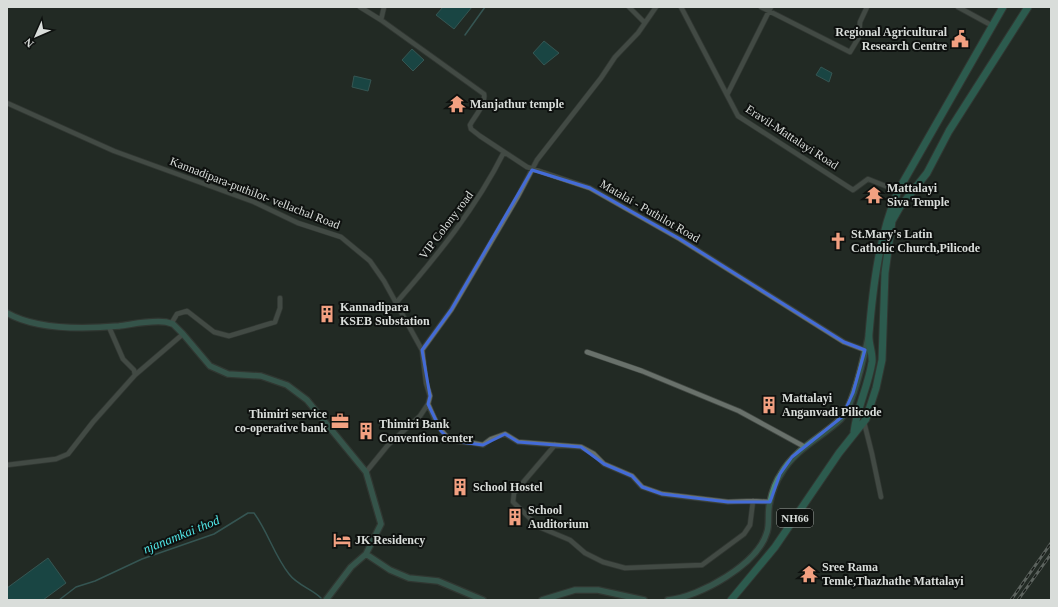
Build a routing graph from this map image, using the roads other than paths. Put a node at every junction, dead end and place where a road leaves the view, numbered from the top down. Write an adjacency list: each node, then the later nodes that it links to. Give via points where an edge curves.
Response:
1 (360, 7): 12 (street)
2 (384, 7): 12 (street)
3 (629, 7): 13 (street)
4 (656, 7): 13 (street)
5 (681, 7): 15 (street, Eravil-Mattalayi Road)
6 (761, 7): 11 (street)
7 (867, 7): 11 (street, via 860,22 859,37 850,52)
8 (958, 7): 14 (street)
9 (1003, 7): 14 (highway, NH66)
10 (1028, 7): 32 (highway, NH66, via 949,131 927,173 892,221 885,273 882,360 876,388)
11 (770, 9): 15 (street)
12 (381, 20): 17 (street, Matalai - Puthilot Road, via 481,91 485,99 470,125 471,129)
13 (645, 23): 18 (street, via 615,57)
14 (991, 25): 19 (highway, NH66)
15 (727, 95): 19 (street, Eravil-Mattalayi Road, via 738,116 853,190 868,179)
16 (7, 103): 21 (street, Kannadipara-puthilot- vellachal Road, via 114,151 254,202 298,223 341,237 377,270)
17 (504, 152): 18 (street, Matalai - Puthilot Road); 21 (street, VIP Colony road, via 473,207)
18 (532, 170): 27 (street, via 451,310); 28 (street, Matalai - Puthilot Road, via 590,188 680,238 844,342)
19 (898, 191): 26 (highway, NH66, via 888,213 882,241)
20 (280, 298): 23 (street, via 280,308 275,322 229,336 214,332 187,311 178,314)
21 (396, 303): 27 (street, Kannadipara-puthilot- vellachal Road)
22 (7, 313): 24 (main road, via 16,318 45,325)
23 (171, 324): 24 (main road, via 160,321); 25 (main road)
24 (109, 327): 30 (street, via 124,359 134,370)
25 (183, 334): 30 (street); 37 (main road, via 210,366 228,374 261,376 287,385 307,400)
26 (869, 337): 28 (main road, NH66); 33 (highway, NH66, via 872,360 867,384 856,413)
27 (422, 350): 31 (street, Kannadipara-puthilot- vellachal Road, via 430,396)
28 (865, 350): 35 (main road, NH66, via 853,394 842,417)
29 (588, 352): 35 (street, via 642,370 739,411)
30 (135, 375): 36 (street, via 68,454 56,459)
31 (428, 404): 34 (street, via 441,431 448,438 460,442 482,445 505,434 518,442); 37 (street, via 420,416 388,445)
32 (864, 422): 33 (highway, NH66); 38 (street)
33 (854, 433): 47 (highway, NH66, via 775,547)
34 (555, 444): 39 (street, via 581,448 594,454 604,464 632,476 642,487 662,494 728,502); 39 (street, via 514,494 513,502 539,527 570,540 585,553 603,562 625,568 702,565 744,534 750,525)
35 (805, 446): 40 (main road, NH66, via 792,457 780,474)
36 (7, 465)
37 (366, 472): 41 (main road, via 381,524)
38 (881, 497)
39 (753, 501): 40 (street)
40 (770, 502): 46 (main road, NH66, via 767,532 761,546 750,560 735,572 698,591)
41 (366, 554): 42 (main road, via 350,567); 43 (main road, via 390,570 409,578 438,581)
42 (326, 600)
43 (483, 600)
44 (542, 600): 45 (main road, via 575,590 598,590)
45 (644, 600)
46 (668, 600)
47 (731, 600)

